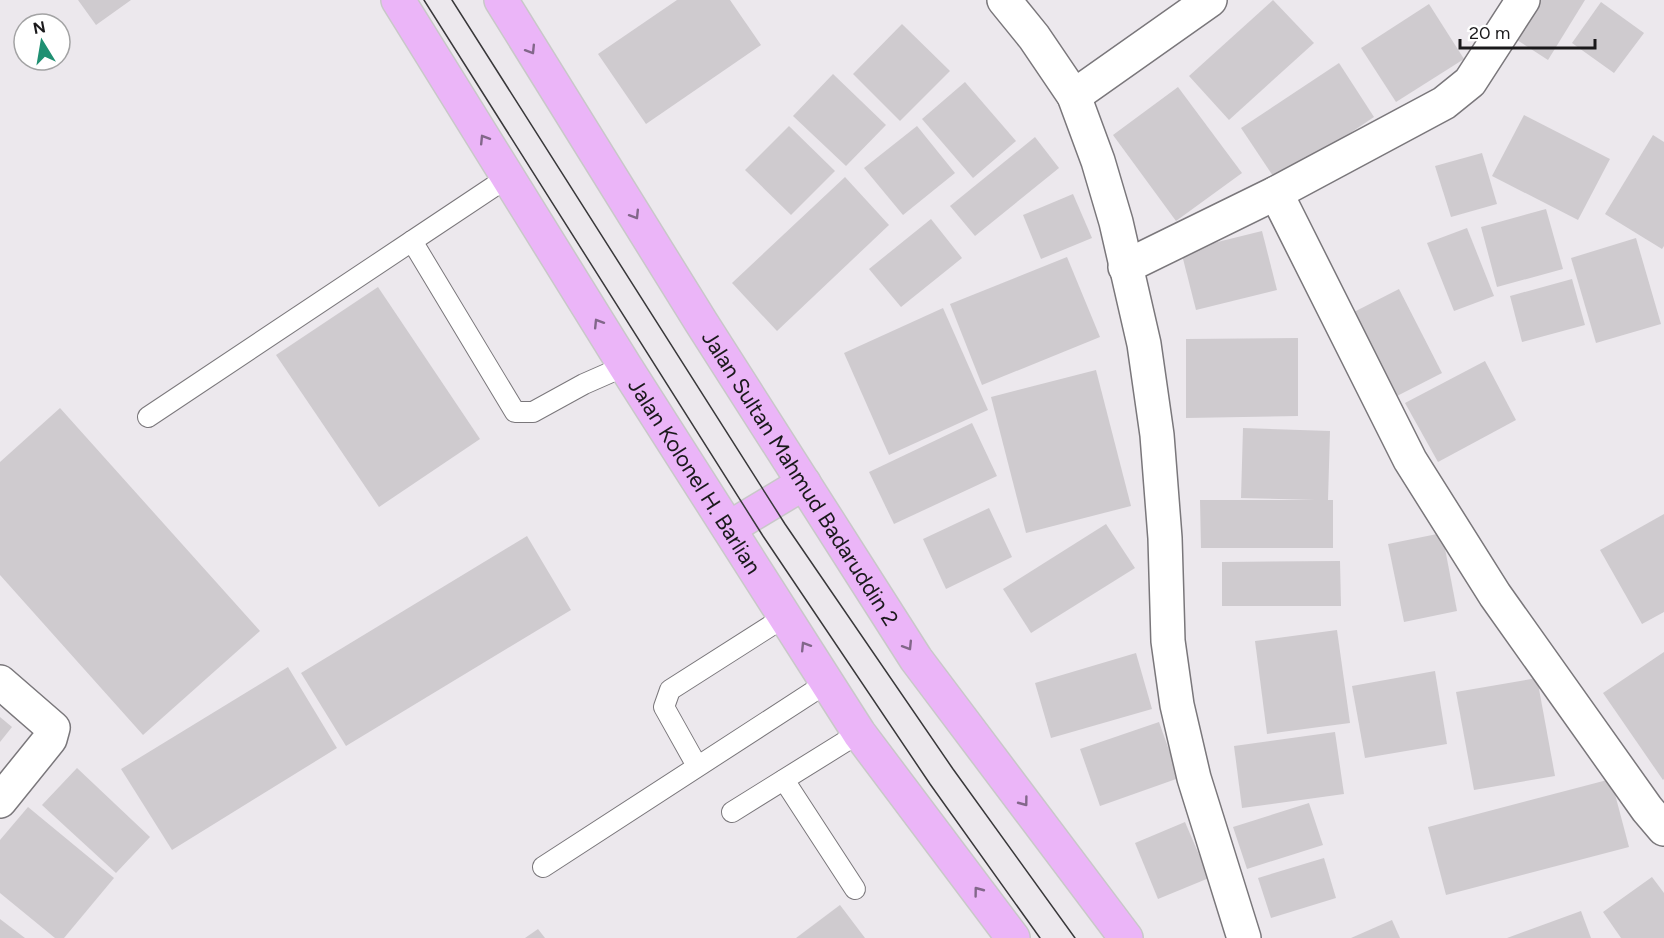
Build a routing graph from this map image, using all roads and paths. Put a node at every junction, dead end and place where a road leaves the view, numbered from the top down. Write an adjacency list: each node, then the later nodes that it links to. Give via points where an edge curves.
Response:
1 (398, 0): 7 (highway, Jalan Kolonel H. Barlian, one-way to 1)
2 (501, 0): 13 (highway, Jalan Sultan Mahmud Badaruddin 2, one-way to 13)
3 (1004, 0): 6 (street)
4 (1210, 0): 6 (street)
5 (1523, 0): 8 (street, via 1470,82 1444,103)
6 (1074, 96): 10 (street, via 1098,161)
7 (508, 177): 9 (lane); 11 (highway, Jalan Kolonel H. Barlian, one-way to 7)
8 (1276, 193): 10 (street); 23 (street, via 1410,460 1495,595)
9 (412, 242): 11 (lane, via 515,412 533,412); 12 (lane)
10 (1125, 267): 28 (street, via 1144,344 1157,435 1168,642 1177,705 1194,778)
11 (625, 366): 14 (highway, Jalan Kolonel H. Barlian)
12 (148, 417)
13 (804, 483): 14 (highway); 27 (highway, Jalan Sultan Mahmud Badaruddin 2, one-way to 27, via 916,659)
14 (729, 528): 15 (highway, Jalan Kolonel H. Barlian)
15 (786, 616): 17 (highway, Jalan Kolonel H. Barlian, one-way to 15); 19 (lane, via 670,690 664,707)
16 (0, 682): 21 (street, via 53,728 50,739)
17 (828, 682): 18 (highway, Jalan Kolonel H. Barlian); 19 (lane)
18 (859, 733): 20 (lane); 26 (highway, Jalan Kolonel H. Barlian, one-way to 18)
19 (697, 766): 24 (lane)
20 (784, 780): 22 (lane); 25 (lane)
21 (0, 801)
22 (732, 812)
23 (1664, 829)
24 (543, 867)
25 (855, 889)
26 (1013, 938)
27 (1126, 938)
28 (1244, 938)

